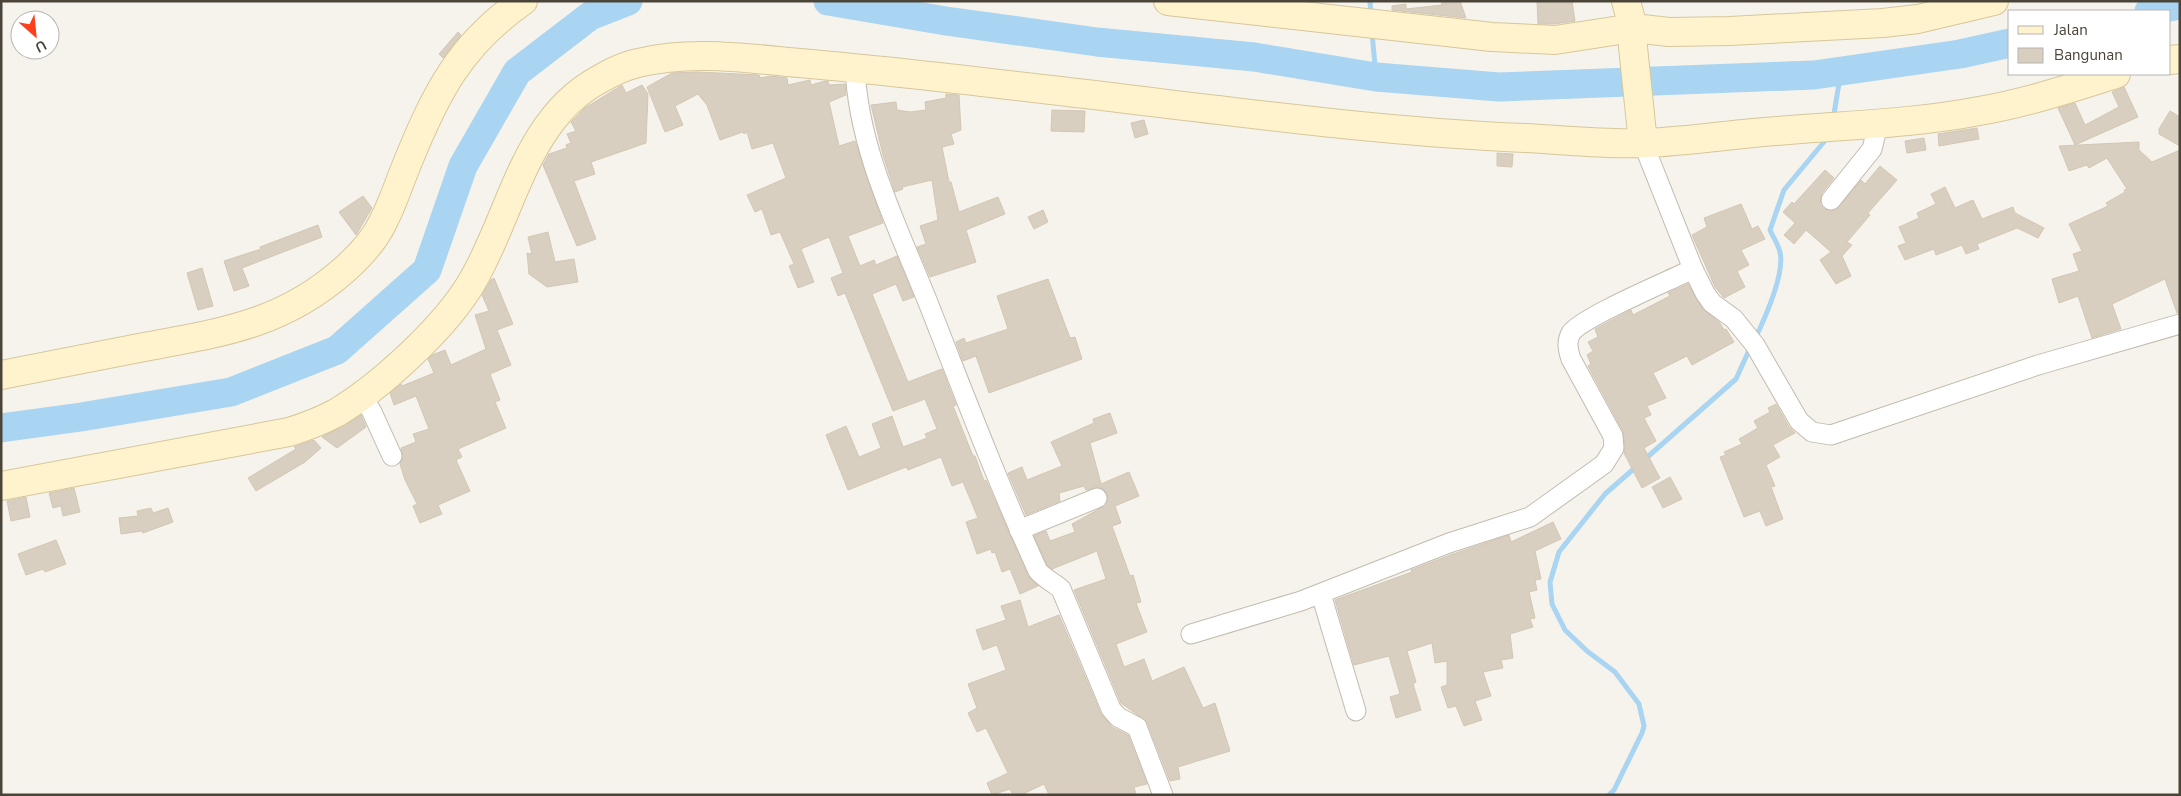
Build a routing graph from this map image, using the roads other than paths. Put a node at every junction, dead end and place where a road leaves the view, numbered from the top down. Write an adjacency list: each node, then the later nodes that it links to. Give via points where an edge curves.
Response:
1 (523, 1): 13 (street, via 485,30 450,73 421,129 384,221 371,242 314,295 281,313 242,328)
2 (1168, 1): 5 (street, via 1492,37 1555,40)
3 (1626, 1): 5 (street)
4 (1994, 1): 5 (street, via 1918,19 1883,23 1669,32)
5 (1633, 38): 9 (street)
6 (855, 67): 9 (street, via 1440,134); 14 (street, via 707,55 660,58 630,64 580,90 547,125 473,280 455,308 429,336); 18 (street, via 856,93 863,124 882,186)
7 (2113, 75): 8 (street, via 2035,99 1977,112)
8 (1871, 125): 9 (street); 10 (street, via 1872,149)
9 (1642, 137): 11 (street)
10 (1831, 200)
11 (1693, 269): 12 (street, via 1712,303 1734,320 1755,345 1799,420 1812,432 1822,434 1831,435 2038,365); 19 (street, via 1609,309 1571,333 1567,348 1571,359 1612,436 1614,448 1604,464 1530,517 1449,543)
12 (2180, 324)
13 (1, 375)
14 (362, 395): 15 (street); 16 (street, via 315,423 289,432)
15 (392, 456)
16 (1, 486)
17 (1097, 498): 18 (street)
18 (1019, 530): 22 (street, via 1038,571 1061,589 1111,709 1118,717 1137,727)
19 (1321, 594): 20 (street); 21 (street)
20 (1191, 634)
21 (1356, 711)
22 (1163, 795)

